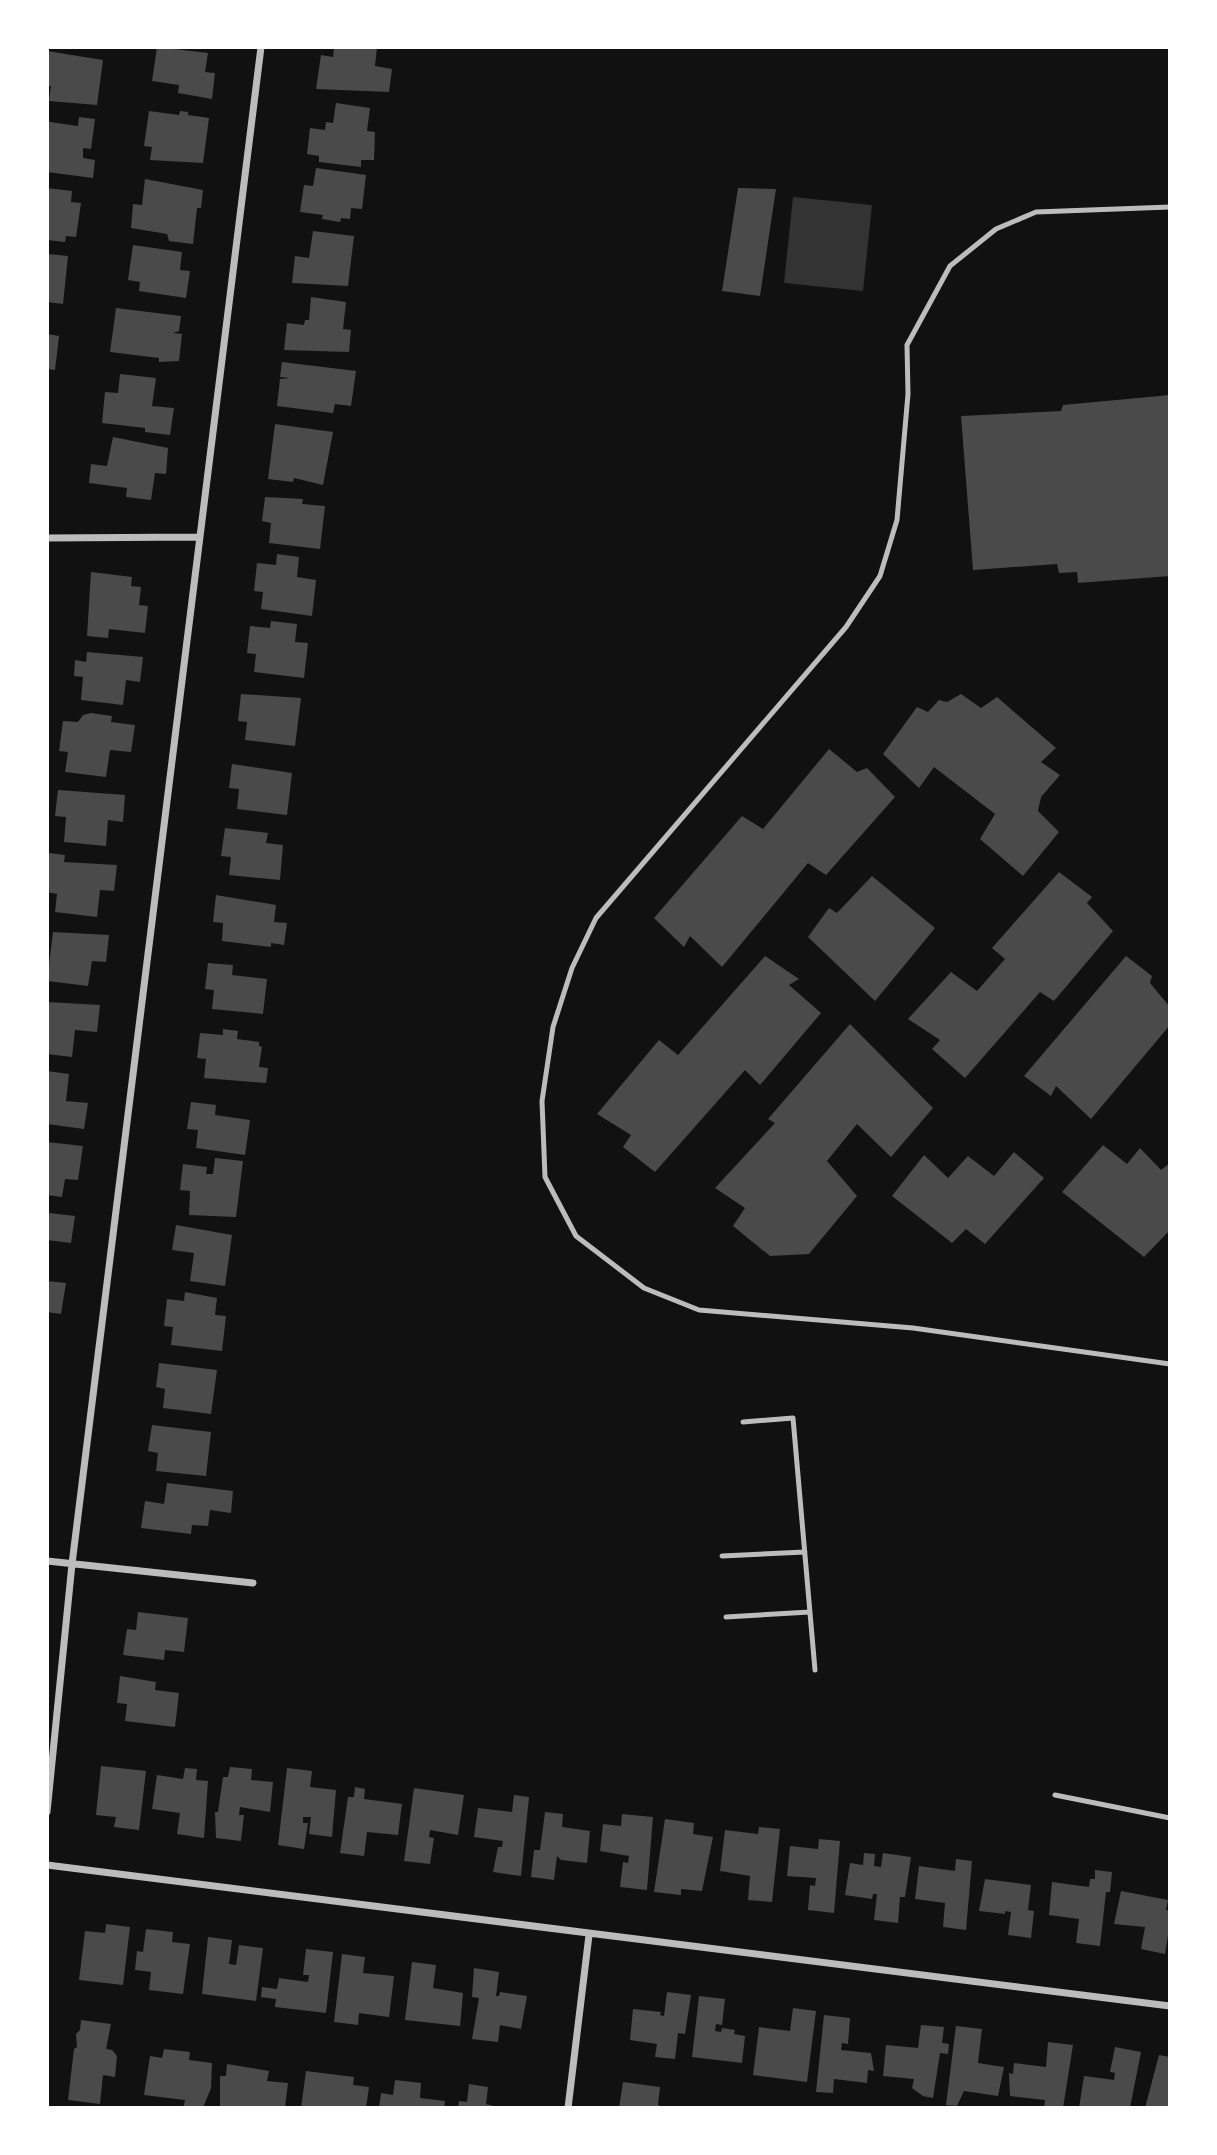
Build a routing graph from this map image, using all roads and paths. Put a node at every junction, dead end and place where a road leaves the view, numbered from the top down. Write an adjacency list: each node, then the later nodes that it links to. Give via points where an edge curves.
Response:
1 (261, 47): 3 (street)
2 (1170, 206): 5 (lane, via 1036,212 996,229 950,266 907,345 908,394 897,520 880,576 846,627 596,918 572,968 553,1027 542,1101 545,1177 576,1236 643,1288 699,1310 913,1328)
3 (200, 537): 4 (street); 10 (street)
4 (47, 538)
5 (1170, 1364)
6 (743, 1422): 7 (lane, via 793,1418)
7 (805, 1552): 8 (lane); 12 (lane)
8 (722, 1556)
9 (47, 1561): 10 (street)
10 (72, 1564): 11 (street); 16 (street)
11 (253, 1583)
12 (810, 1612): 13 (lane); 14 (lane)
13 (726, 1618)
14 (815, 1670)
15 (1055, 1795): 17 (lane)
16 (47, 1812)
17 (1170, 1818)
18 (47, 1865): 19 (street)
19 (589, 1935): 20 (street); 21 (street)
20 (1170, 2006)
21 (568, 2108)

